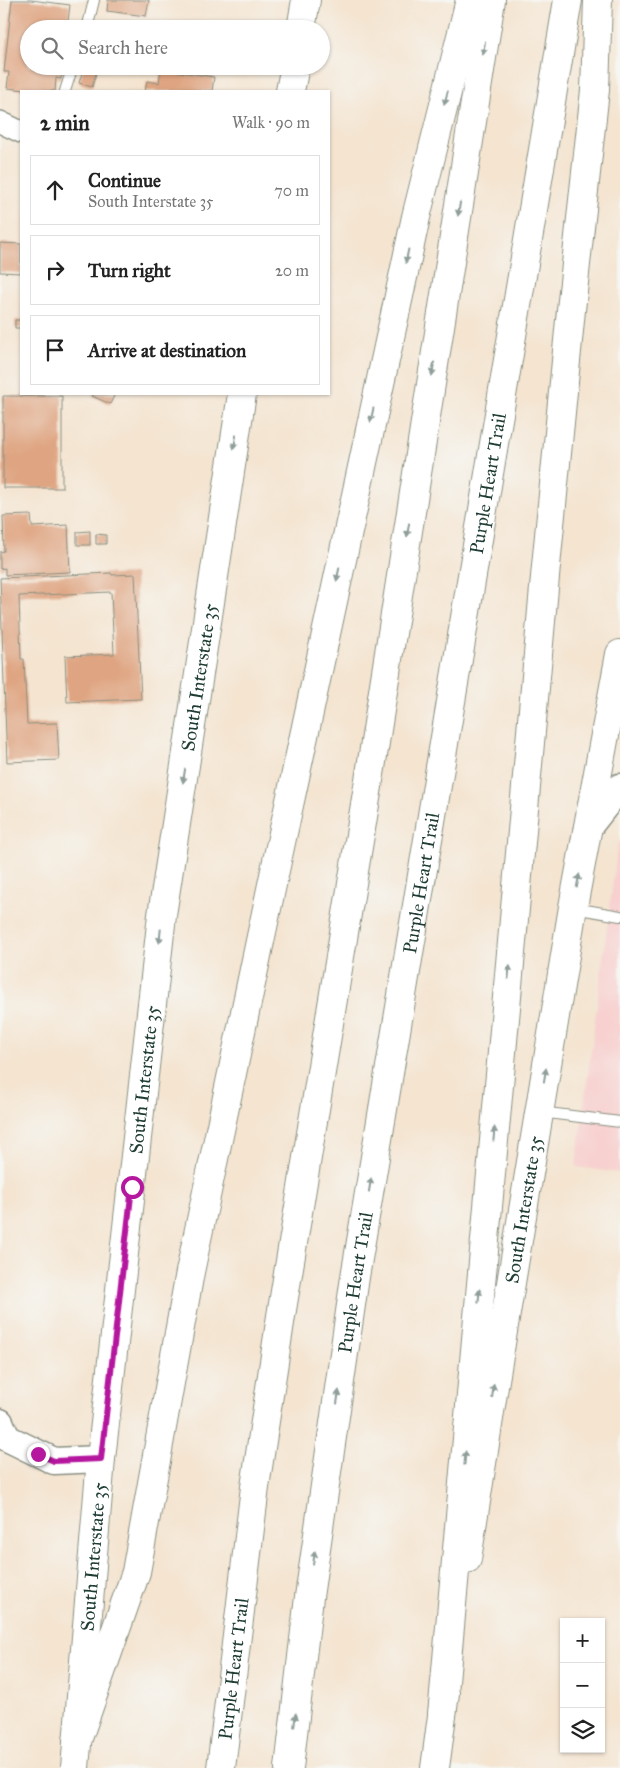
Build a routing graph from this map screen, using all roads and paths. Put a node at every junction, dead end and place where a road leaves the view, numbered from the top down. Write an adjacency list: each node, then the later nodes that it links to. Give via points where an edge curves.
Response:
1 (94, 0): 7 (lane)
2 (306, 0): 8 (main road)
3 (470, 0): 26 (main road, one-way to 26, via 416,217 277,861 190,1272 136,1572)
4 (491, 0): 28 (main road, Purple Heart Trail, one-way to 28, via 281,1316 255,1487)
5 (568, 0): 29 (main road, Purple Heart Trail, one-way to 5, via 309,1597 355,1277)
6 (598, 0): 25 (main road, one-way to 6, via 546,566 595,90)
7 (89, 20)
8 (303, 20)
9 (71, 75): 11 (lane)
10 (293, 75): 12 (main road)
11 (65, 90)
12 (290, 90)
13 (0, 122): 14 (street)
14 (20, 132)
15 (242, 395): 24 (main road, South Interstate 35, one-way to 24, via 162,916)
16 (620, 654): 18 (main road, South Interstate 35)
17 (620, 787): 18 (street)
18 (587, 829): 19 (main road, South Interstate 35, one-way to 18)
19 (573, 907): 20 (lane); 21 (main road, South Interstate 35, one-way to 19)
20 (620, 916)
21 (539, 1112): 22 (lane); 25 (main road, South Interstate 35, one-way to 21)
22 (620, 1122)
23 (0, 1422): 24 (street, via 7,1438 54,1461)
24 (101, 1459): 26 (main road, South Interstate 35)
25 (442, 1715): 30 (main road, South Interstate 35)
26 (77, 1741): 27 (main road, South Interstate 35)
27 (75, 1768)
28 (221, 1768)
29 (289, 1768)
30 (435, 1768)

